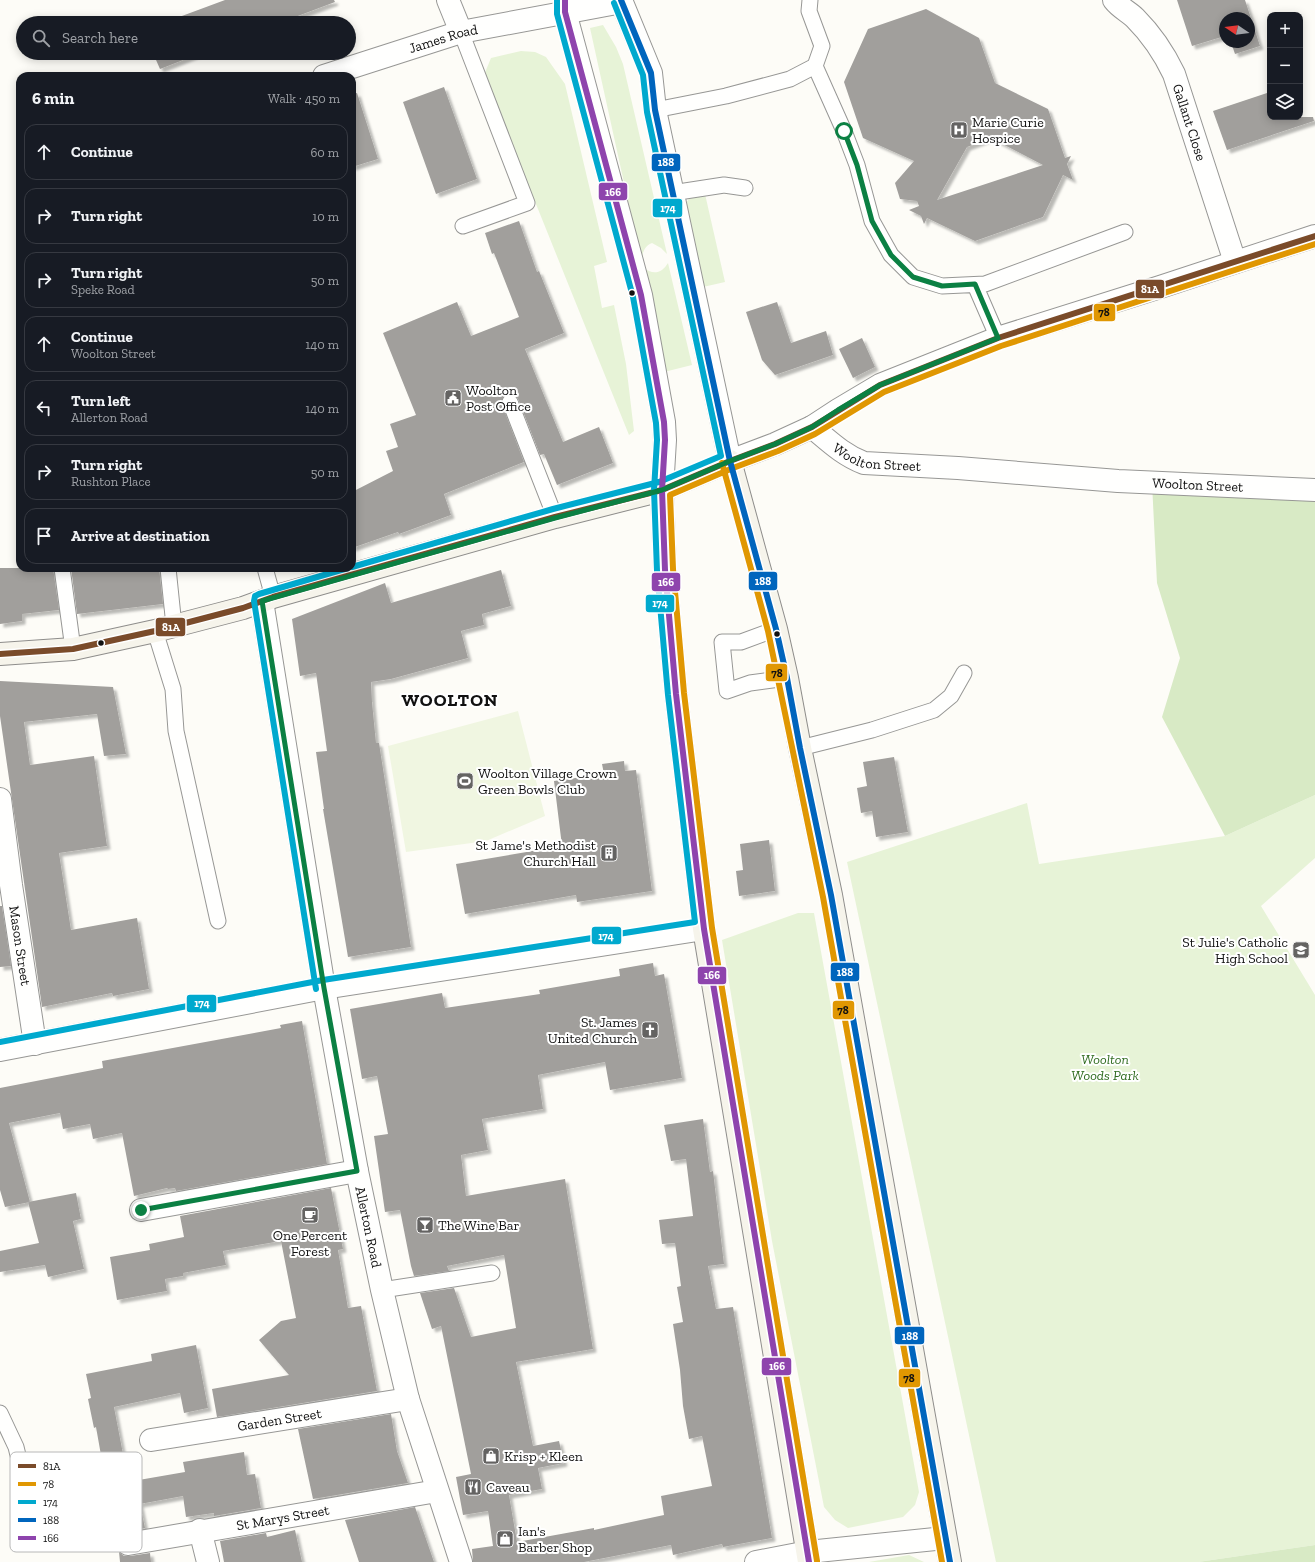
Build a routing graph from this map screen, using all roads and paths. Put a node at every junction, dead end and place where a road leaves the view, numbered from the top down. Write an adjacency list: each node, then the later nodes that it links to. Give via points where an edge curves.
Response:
1 (448, 0): 6 (street)
2 (810, 0): 7 (lane, via 809,11 822,46)
3 (1114, 0): 15 (street, Gallant Close, via 1151,35 1174,74)
4 (622, 1): 5 (street, James Road); 9 (street, via 651,73)
5 (565, 6): 6 (street, James Road); 21 (street, via 641,295 664,422)
6 (461, 32): 8 (street, James Road); 12 (lane, via 527,203)
7 (815, 66): 9 (lane, via 790,79 726,96); 16 (lane, via 857,165 872,221 891,255 913,277 942,286)
8 (336, 72)
9 (655, 110): 11 (street)
10 (745, 188): 11 (lane, via 724,185)
11 (672, 193): 20 (street)
12 (463, 226)
13 (1125, 232): 16 (lane, via 986,284)
14 (1315, 236): 15 (street)
15 (1234, 262): 17 (street, via 1160,288)
16 (975, 284): 17 (lane)
17 (998, 338): 19 (street, via 880,385)
18 (510, 402): 23 (lane)
19 (812, 427): 20 (street); 22 (street, Woolton Street, via 850,458 864,462 1118,481)
20 (730, 461): 21 (main road); 29 (main road)
21 (662, 490): 23 (main road); 38 (main road, via 665,570 676,694)
22 (1315, 490)
23 (555, 518): 27 (main road)
24 (63, 572): 30 (lane)
25 (168, 572): 28 (lane)
26 (265, 572): 27 (lane)
27 (267, 599): 28 (main road, via 243,608); 39 (street, Allerton Road)
28 (164, 628): 30 (main road); 37 (lane, via 176,731)
29 (776, 629): 33 (main road); 33 (lane, via 741,642 722,642 727,691 750,683)
30 (73, 649): 31 (main road)
31 (0, 654)
32 (964, 673): 34 (lane, via 951,696 934,710 872,730)
33 (787, 678): 34 (main road)
34 (800, 748): 52 (main road, via 831,894)
35 (0, 799): 36 (street, Mason Street)
36 (5, 886): 40 (street, Mason Street)
37 (218, 921)
38 (704, 929): 39 (street); 54 (main road)
39 (324, 988): 40 (street); 42 (street, Allerton Road)
40 (34, 1044): 41 (street)
41 (0, 1050)
42 (357, 1171): 43 (street); 45 (street, Allerton Road)
43 (141, 1210)
44 (492, 1273): 45 (lane)
45 (382, 1290): 46 (street, Allerton Road)
46 (408, 1399): 48 (street, Garden Street); 50 (street, Allerton Road)
47 (0, 1412): 49 (lane)
48 (151, 1440)
49 (17, 1452)
50 (437, 1491): 51 (street, St Marys Street); 56 (street, Allerton Road)
51 (200, 1530): 53 (street, St Marys Street); 55 (street)
52 (945, 1538): 54 (street); 58 (main road)
53 (142, 1541)
54 (808, 1557): 57 (street)
55 (208, 1562)
56 (461, 1562)
57 (756, 1562)
58 (950, 1562)

